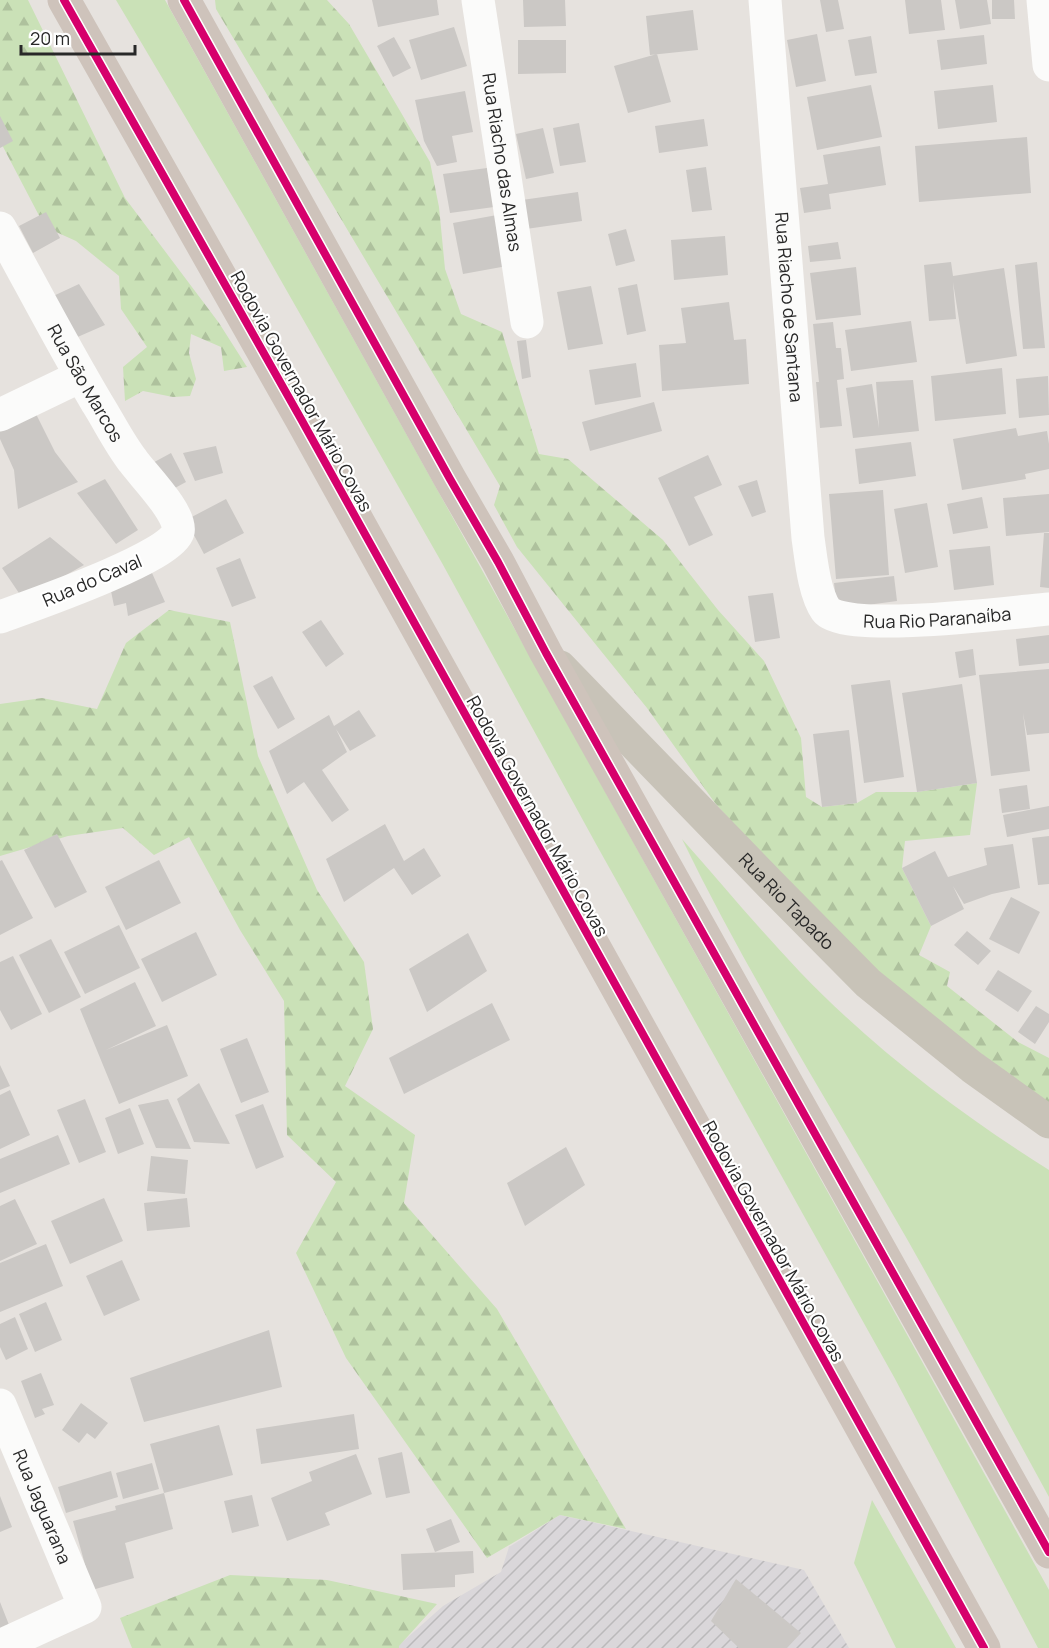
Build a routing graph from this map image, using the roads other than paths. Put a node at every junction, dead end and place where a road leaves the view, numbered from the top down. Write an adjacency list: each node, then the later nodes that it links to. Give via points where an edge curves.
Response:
1 (64, 0): 20 (highway, Rodovia Governador Mário Covas)
2 (184, 0): 15 (highway)
3 (478, 0): 8 (street, Rua Riacho das Almas)
4 (765, 0): 13 (street, Rua Riacho de Santana, via 808,538 815,579)
5 (1043, 0): 6 (street)
6 (1049, 65)
7 (0, 228): 9 (street, Rua São Marcos)
8 (527, 322)
9 (81, 376): 10 (street); 11 (street, Rua São Marcos, via 131,459 170,508 178,522)
10 (0, 415)
11 (178, 533): 14 (street, Rua do Caval, via 161,549 94,583)
12 (1049, 609): 13 (street, Rua Rio Paranaíba, via 906,621 847,619)
13 (826, 610)
14 (0, 617)
15 (546, 653): 16 (main road, Rua Rio Tapado, via 868,983 972,1067); 18 (highway)
16 (1049, 1122)
17 (0, 1405): 19 (street, Rua Jaguarana, via 85,1607)
18 (1049, 1552)
19 (0, 1646)
20 (984, 1648)

